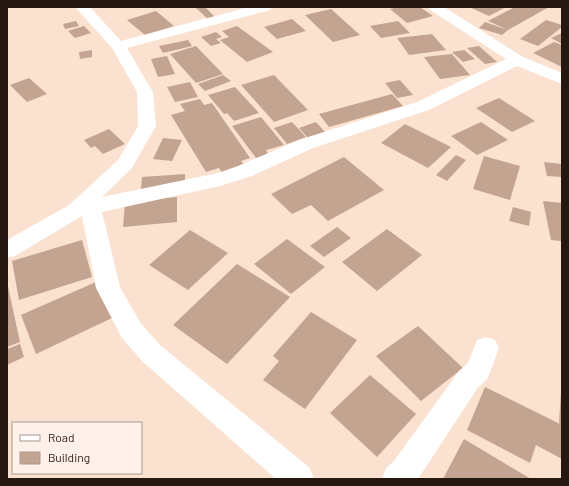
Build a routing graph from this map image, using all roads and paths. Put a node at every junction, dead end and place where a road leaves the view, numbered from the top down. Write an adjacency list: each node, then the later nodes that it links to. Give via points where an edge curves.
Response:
1 (82, 7): 4 (street)
2 (265, 7): 4 (street)
3 (435, 7): 5 (street)
4 (118, 46): 7 (street, via 145,92 147,126 125,164)
5 (517, 60): 6 (street); 7 (street, via 423,106 306,144 245,171 220,179)
6 (561, 77)
7 (83, 208): 8 (street); 10 (street, via 108,288 131,330 151,353)
8 (7, 250)
9 (486, 348): 11 (street, via 479,370 468,380 405,472)
10 (299, 479)
11 (397, 479)

